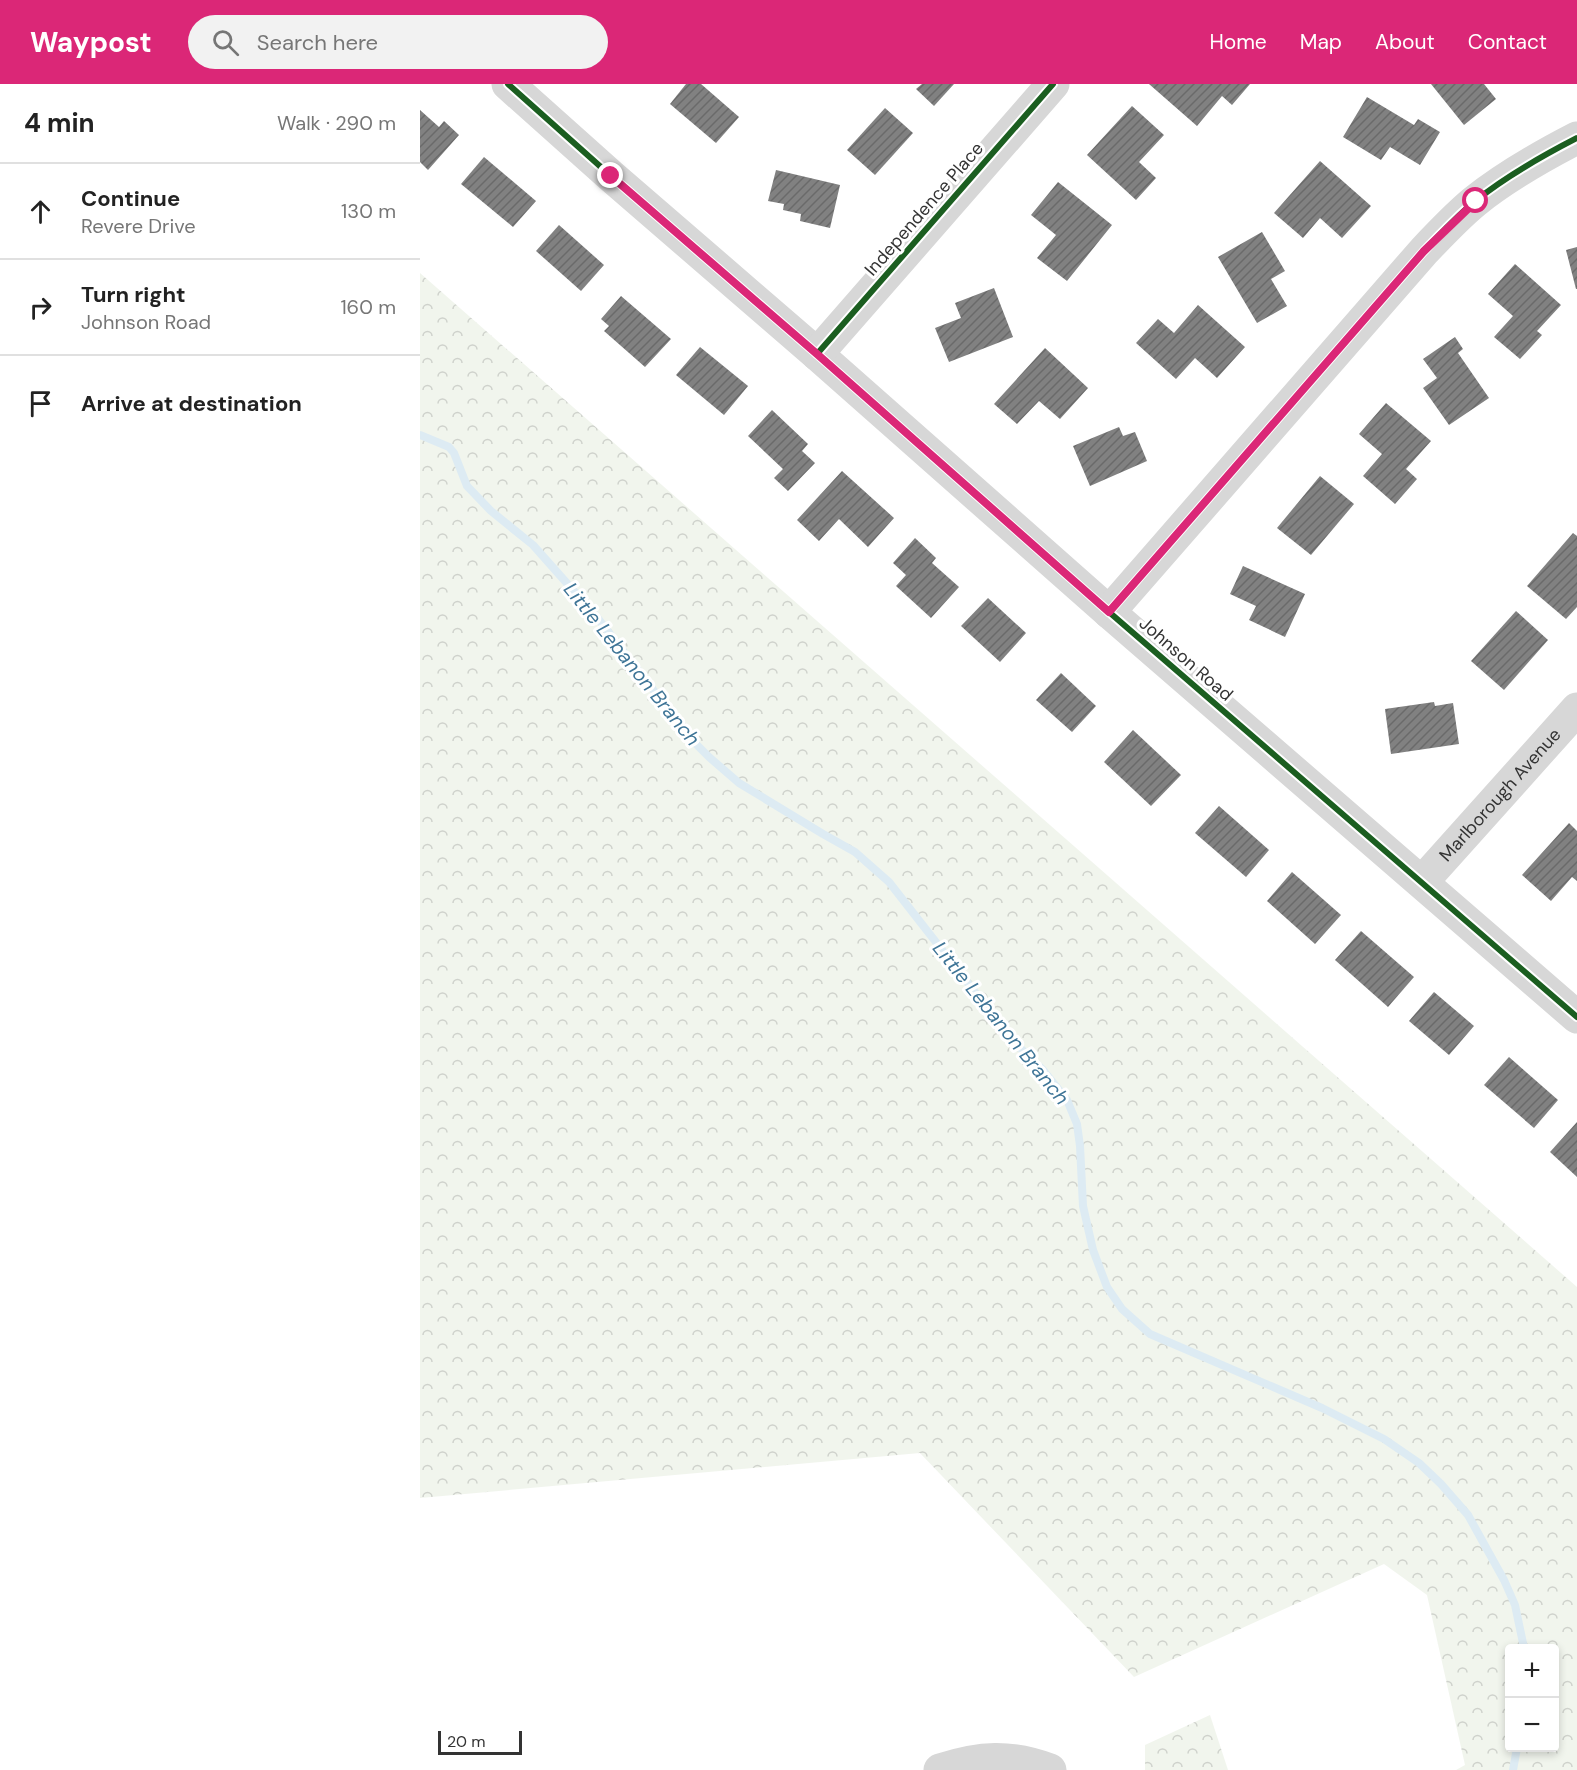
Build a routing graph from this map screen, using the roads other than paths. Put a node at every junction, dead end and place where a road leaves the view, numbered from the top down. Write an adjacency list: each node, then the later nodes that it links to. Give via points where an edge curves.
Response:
1 (508, 84): 4 (street, Johnson Road)
2 (1053, 84): 4 (street, Independence Place)
3 (1577, 138): 5 (street, via 1476,201 1424,251)
4 (817, 354): 5 (street, Johnson Road)
5 (1109, 612): 7 (street, Johnson Road)
6 (1577, 709): 7 (street, Marlborough Avenue)
7 (1422, 882): 8 (street, Johnson Road)
8 (1577, 1017)
9 (940, 1770): 10 (street, via 965,1762 1008,1759)
10 (1050, 1770)

